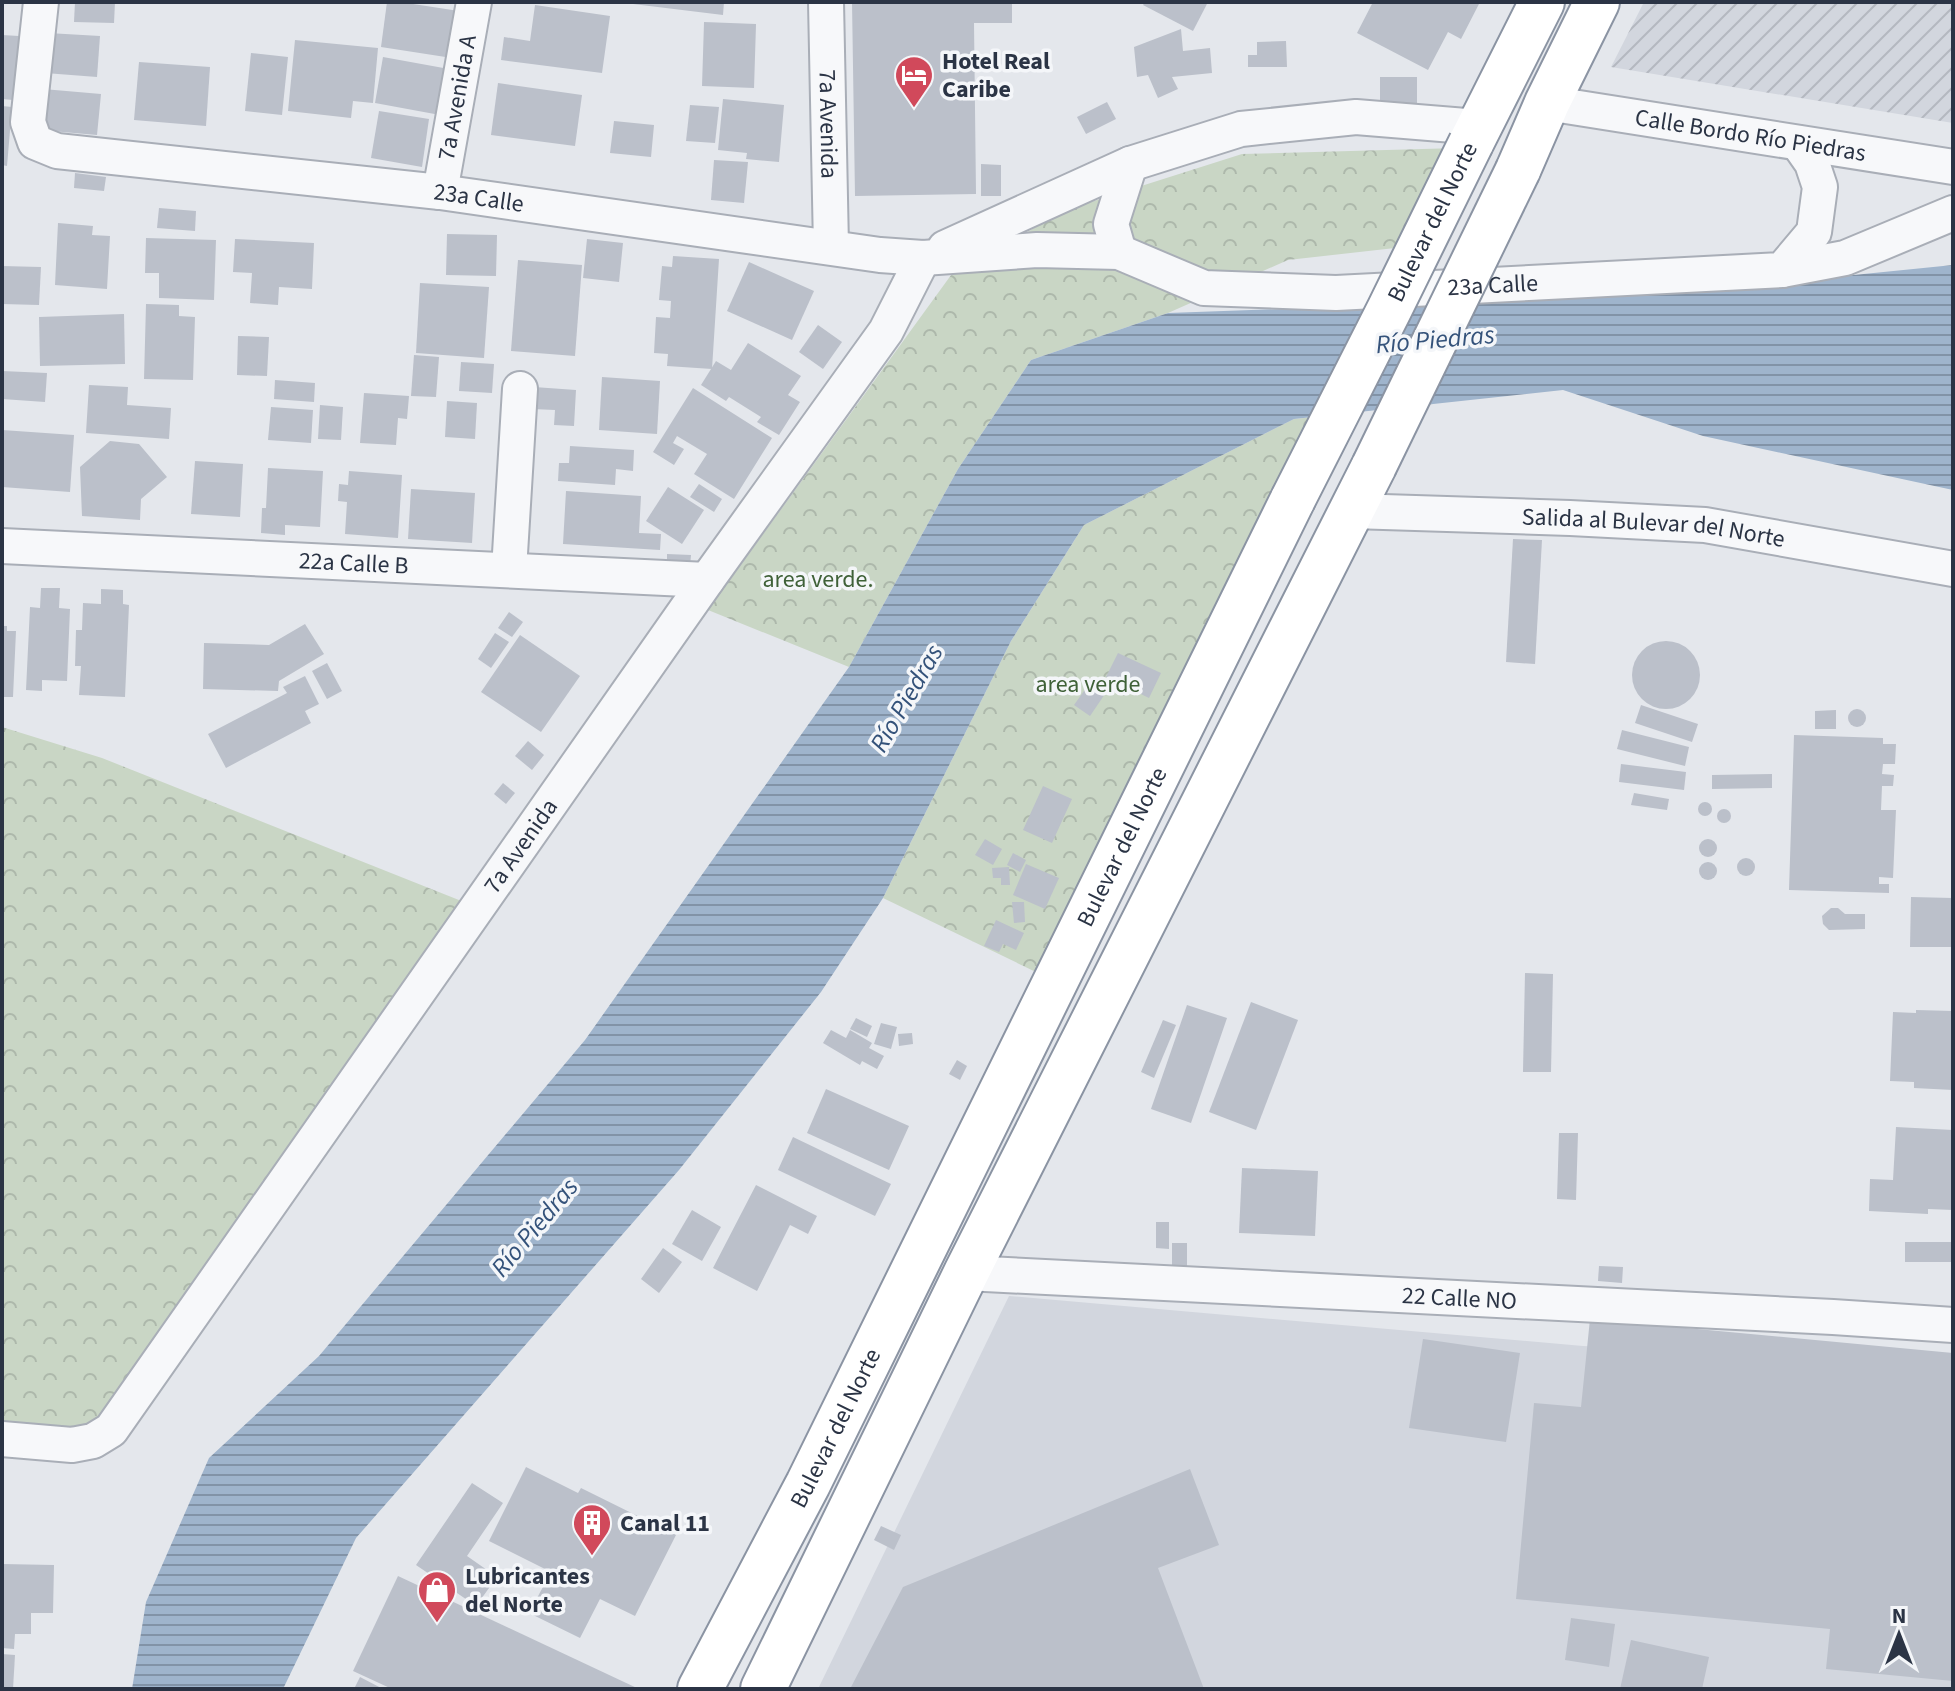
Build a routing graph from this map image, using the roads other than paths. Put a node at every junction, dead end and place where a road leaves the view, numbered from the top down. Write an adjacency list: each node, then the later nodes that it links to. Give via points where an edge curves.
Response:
1 (41, 2): 11 (street, 23a Calle, via 28,122 35,142 57,151)
2 (474, 2): 11 (street, 7a Avenida A)
3 (826, 2): 13 (street, 7a Avenida)
4 (1542, 2): 7 (highway, Bulevar del Norte)
5 (1597, 2): 6 (highway, Bulevar del Norte)
6 (1547, 103): 8 (street, Calle Bordo Río Piedras); 18 (highway, Bulevar del Norte, bridge)
7 (1474, 135): 9 (street, 23a Calle, via 1356,117 1241,129); 26 (highway, Bulevar del Norte, bridge, via 808,1484)
8 (1798, 143): 10 (street, Calle Bordo Río Piedras); 16 (street, via 1820,187 1814,232)
9 (1130, 164): 14 (street, via 1111,224); 15 (street, 23a Calle)
10 (1953, 167)
11 (440, 192): 13 (street, 23a Calle)
12 (1953, 213): 16 (street, 23a Calle, via 1845,258)
13 (831, 247): 15 (street, 23a Calle)
14 (1119, 252): 15 (street, 23a Calle, via 1037,250); 16 (street, 23a Calle, via 1204,288 1336,293)
15 (923, 258): 22 (street, 7a Avenida, via 886,331)
16 (1782, 270)
17 (520, 389): 21 (street)
18 (1352, 511): 20 (street, Salida al Bulevar del Norte, via 1705,525); 23 (highway, Bulevar del Norte)
19 (2, 546): 21 (street, 22a Calle B)
20 (1953, 569)
21 (509, 570): 22 (street, 22a Calle B)
22 (707, 580): 25 (street, 7a Avenida, via 111,1430 72,1445)
23 (966, 1273): 24 (street, 22 Calle NO); 27 (highway, Bulevar del Norte)
24 (1953, 1325)
25 (2, 1439)
26 (700, 1689)
27 (763, 1689)

